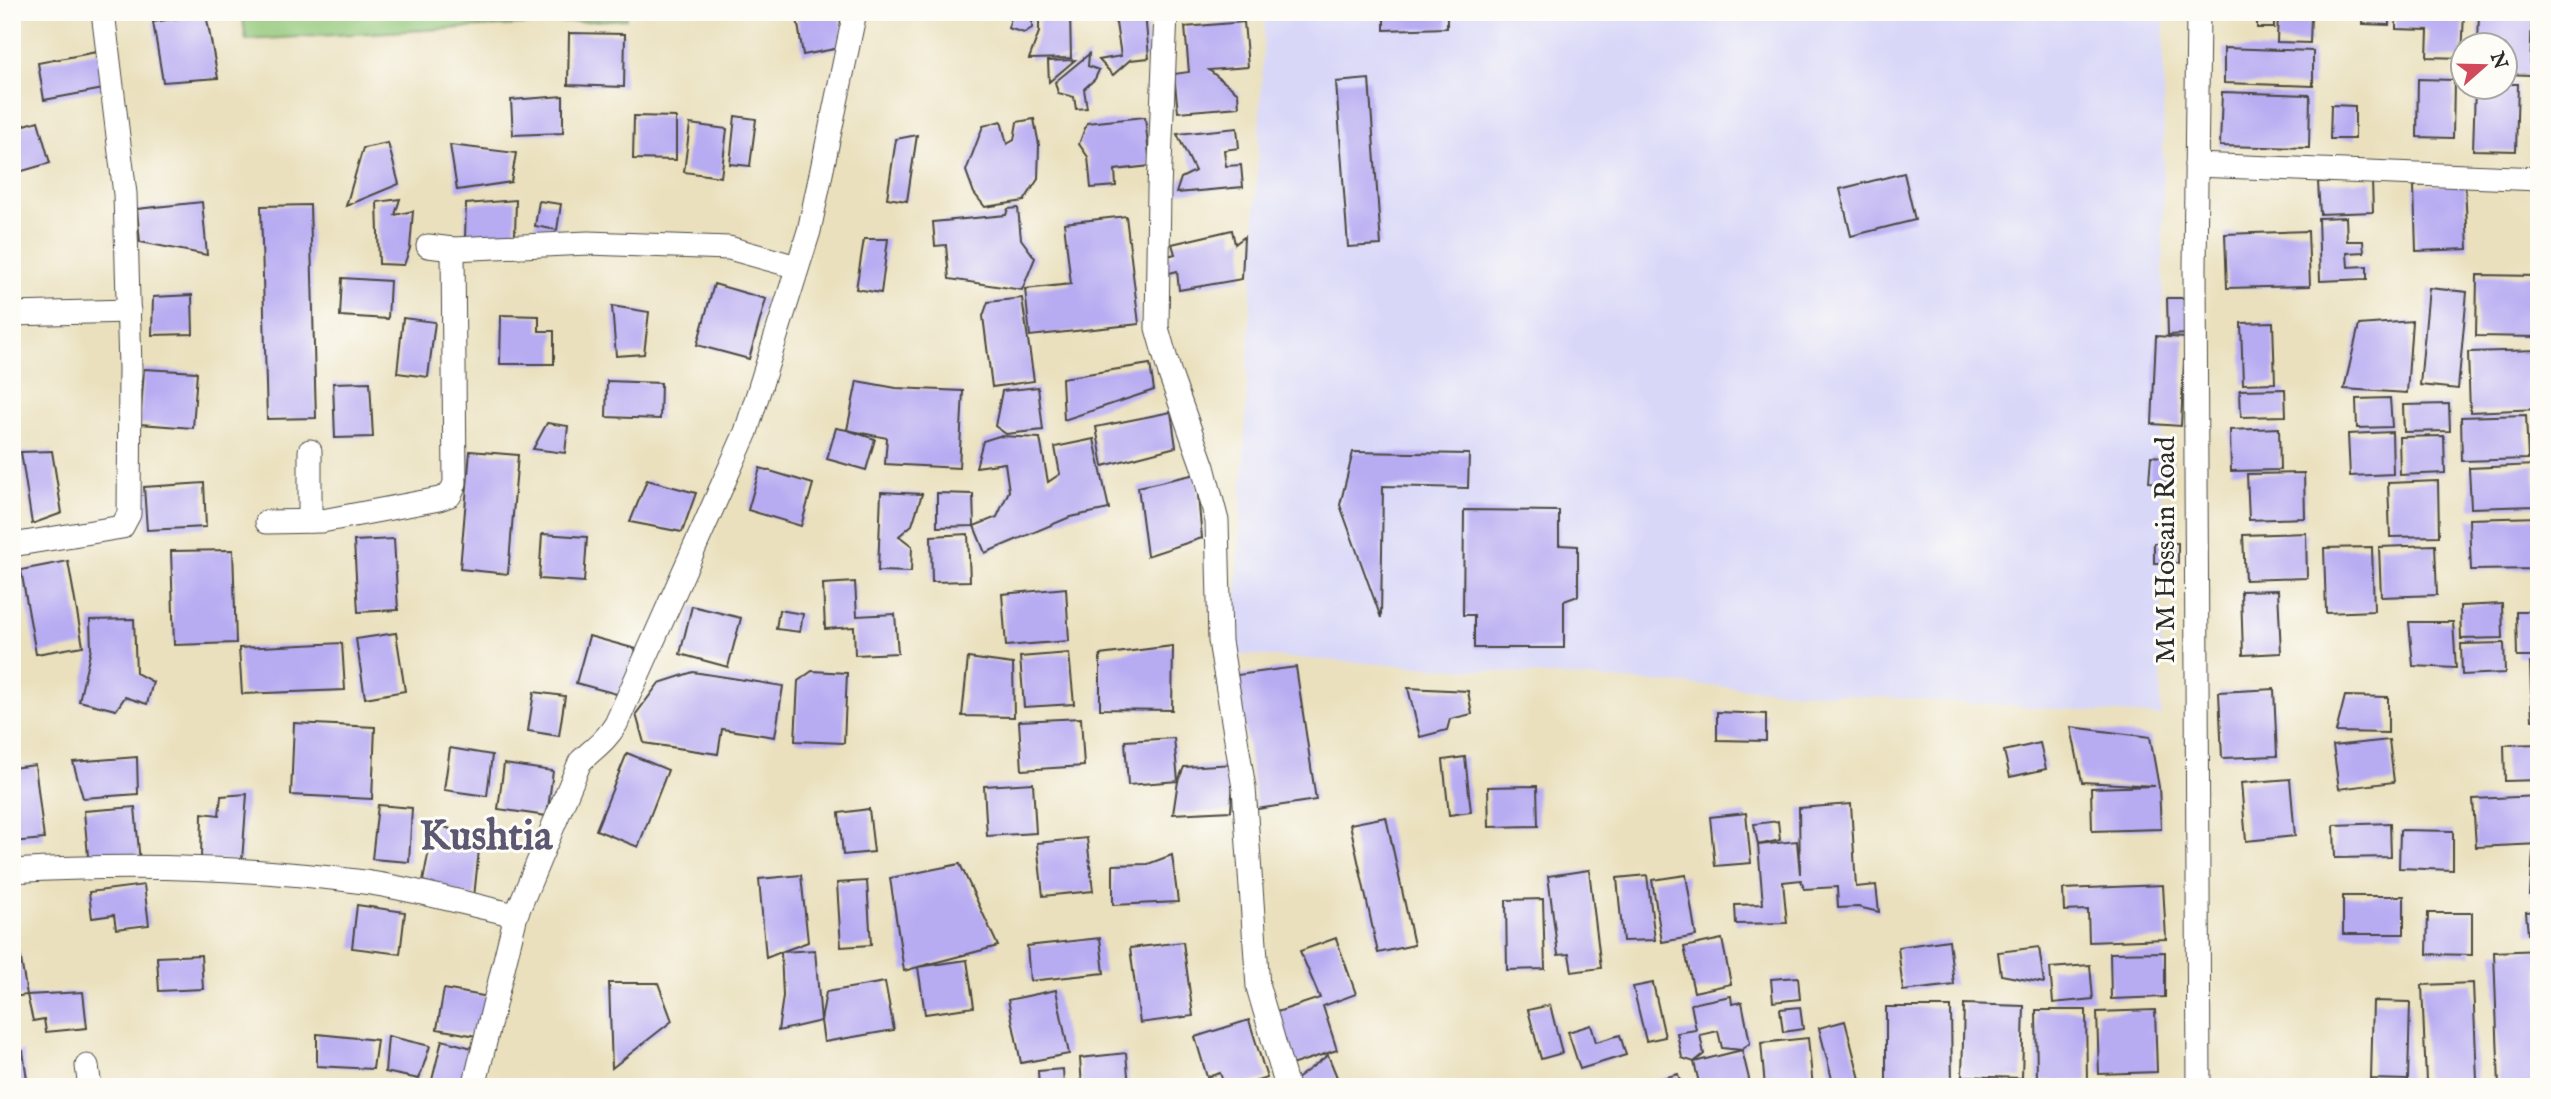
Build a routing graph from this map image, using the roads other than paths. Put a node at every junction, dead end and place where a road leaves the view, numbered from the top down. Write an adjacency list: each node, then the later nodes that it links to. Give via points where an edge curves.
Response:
1 (103, 12): 10 (street, via 125,194)
2 (855, 12): 9 (street, via 809,231)
3 (1166, 12): 19 (street, via 1157,328 1217,521 1220,641 1244,788 1258,987)
4 (2198, 12): 5 (street, M M Hossain Road)
5 (2196, 165): 6 (street); 20 (street, M M Hossain Road)
6 (2539, 179)
7 (428, 246): 8 (street)
8 (453, 249): 9 (street, via 588,243 729,248); 14 (street, via 455,483 450,495)
9 (797, 267): 17 (street, via 746,432 616,724 606,740 580,762)
10 (128, 311): 11 (street); 15 (street, via 130,514 122,527)
11 (12, 314)
12 (310, 451): 14 (street)
13 (267, 522): 14 (street)
14 (310, 522)
15 (12, 545)
16 (12, 871): 17 (street, via 202,868 366,883)
17 (516, 915): 18 (street)
18 (474, 1087)
19 (1287, 1087)
20 (2199, 1087)

